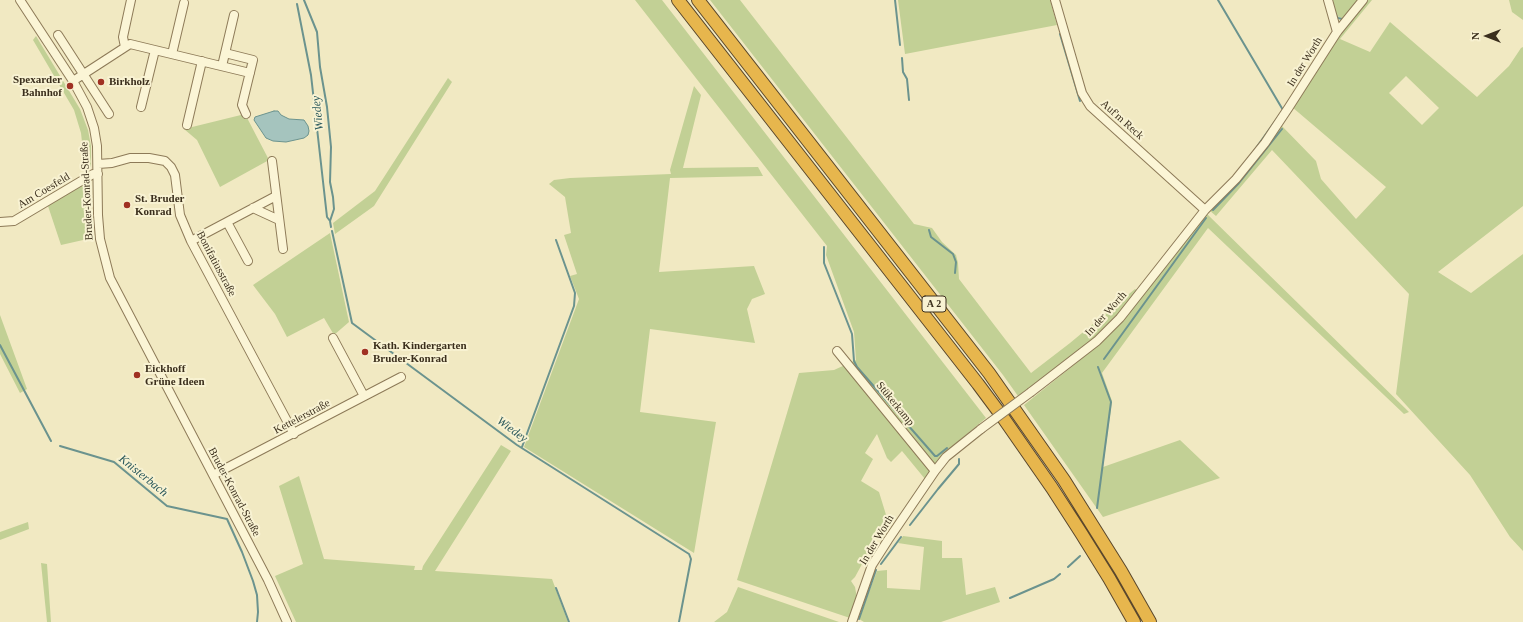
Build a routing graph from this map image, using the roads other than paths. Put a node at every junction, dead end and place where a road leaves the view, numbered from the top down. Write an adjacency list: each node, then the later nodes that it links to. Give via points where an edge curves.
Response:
1 (20, 0): 20 (street, Bruder-Konrad-Straße)
2 (131, 0): 12 (street, via 123,37)
3 (678, 0): 46 (highway, A 2, via 1004,419 1081,532)
4 (698, 0): 47 (highway, A 2, via 989,373 1064,480)
5 (1054, 0): 30 (street, Auf'm Reck, via 1082,93 1090,106)
6 (1328, 0): 10 (street)
7 (1364, 0): 10 (street, In der Worth)
8 (184, 3): 15 (street)
9 (234, 15): 14 (street)
10 (1337, 32): 30 (street, In der Worth, via 1264,143 1236,179)
11 (58, 34): 19 (street)
12 (126, 47): 13 (street, via 130,44); 19 (street)
13 (155, 50): 15 (street); 21 (street)
14 (225, 53): 17 (street); 18 (street, via 253,60)
15 (172, 54): 16 (street)
16 (202, 61): 17 (street); 24 (street)
17 (222, 66): 18 (street)
18 (250, 73): 23 (street, via 242,105)
19 (84, 75): 20 (street); 22 (street)
20 (73, 82): 26 (street, Bruder-Konrad-Straße, via 87,107 94,128)
21 (141, 107)
22 (109, 114)
23 (246, 114)
24 (187, 125)
25 (272, 161): 28 (street)
26 (98, 164): 27 (street, Bruder-Konrad-Straße); 34 (street, Bonifatiusstraße, via 130,158 165,161 175,175 180,215)
27 (98, 174): 32 (street, Am Coesfeld, via 93,174 14,221); 43 (street, Bruder-Konrad-Straße, via 100,239 110,278)
28 (276, 196): 29 (street); 31 (street)
29 (253, 208): 31 (street); 33 (street)
30 (1205, 210): 42 (street, In der Worth, bridge, via 1097,341 957,447)
31 (279, 220): 35 (street)
32 (0, 222)
33 (227, 222): 34 (street); 36 (street)
34 (191, 241): 41 (street, Bonifatiusstraße)
35 (283, 249)
36 (248, 261)
37 (333, 338): 40 (street)
38 (837, 351): 42 (street, Stükerkamp)
39 (401, 377): 40 (street, Kettelerstraße)
40 (364, 396): 41 (street, Kettelerstraße)
41 (294, 434): 43 (street, Kettelerstraße)
42 (935, 470): 45 (street, In der Worth, via 872,565)
43 (213, 475): 44 (street, Bruder-Konrad-Straße)
44 (287, 622)
45 (852, 622)
46 (1134, 622)
47 (1150, 622)

